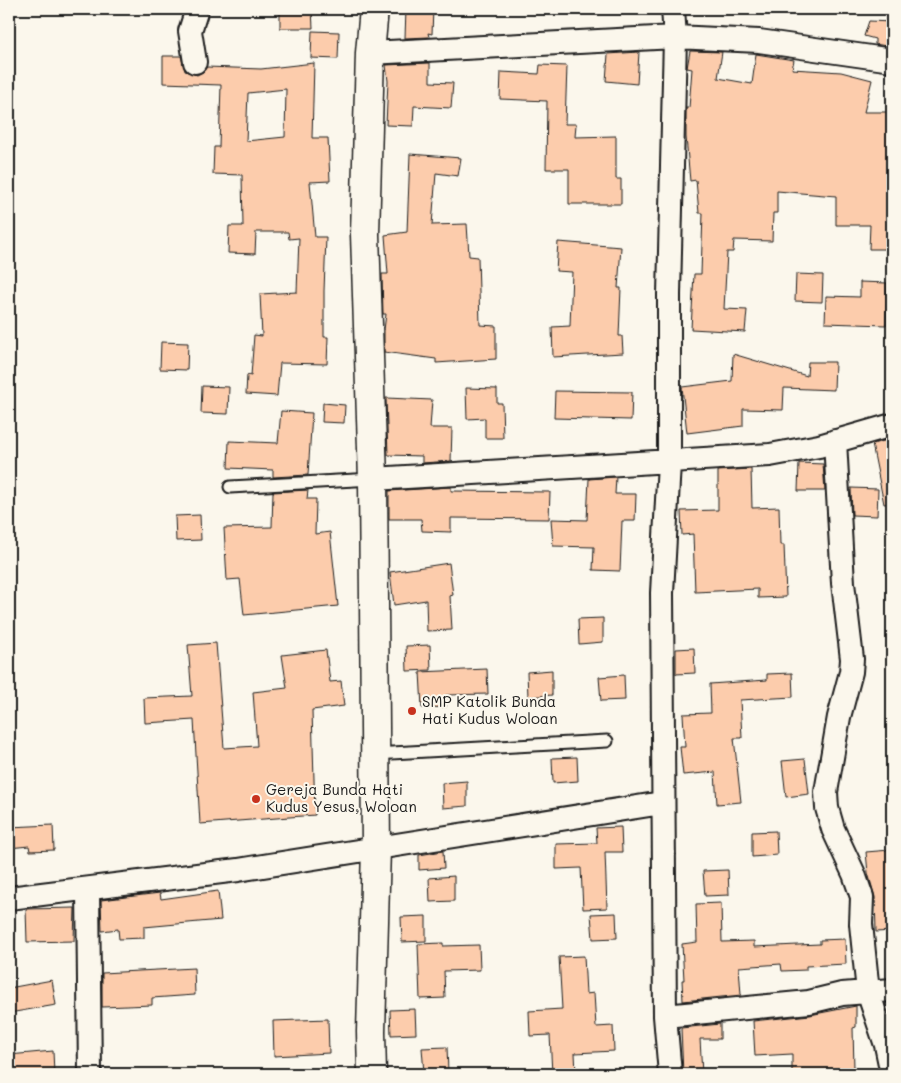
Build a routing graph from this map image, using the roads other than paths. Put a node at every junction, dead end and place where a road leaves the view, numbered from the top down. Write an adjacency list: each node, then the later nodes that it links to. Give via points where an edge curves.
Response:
1 (197, 9): 7 (street, via 190,31)
2 (374, 9): 5 (main road)
3 (672, 9): 4 (street)
4 (675, 37): 5 (street); 6 (street, via 759,41); 10 (street)
5 (370, 53): 11 (main road, via 365,234)
6 (892, 60)
7 (195, 62)
8 (892, 425): 9 (street)
9 (835, 441): 10 (street, via 770,455); 20 (street, via 843,583 852,659 826,792 832,829 862,897 861,924)
10 (669, 463): 11 (street); 15 (street, via 662,593)
11 (373, 479): 12 (lane); 14 (main road)
12 (230, 487)
13 (606, 742): 14 (lane)
14 (374, 754): 16 (main road)
15 (662, 803): 16 (street); 21 (street)
16 (376, 848): 17 (street); 23 (main road)
17 (88, 889): 18 (street); 22 (street)
18 (9, 898)
19 (892, 990): 20 (street)
20 (868, 992): 21 (street, via 809,1002); 25 (street, via 886,1044)
21 (665, 1016): 24 (street)
22 (90, 1074)
23 (372, 1074)
24 (670, 1074)
25 (892, 1074)

